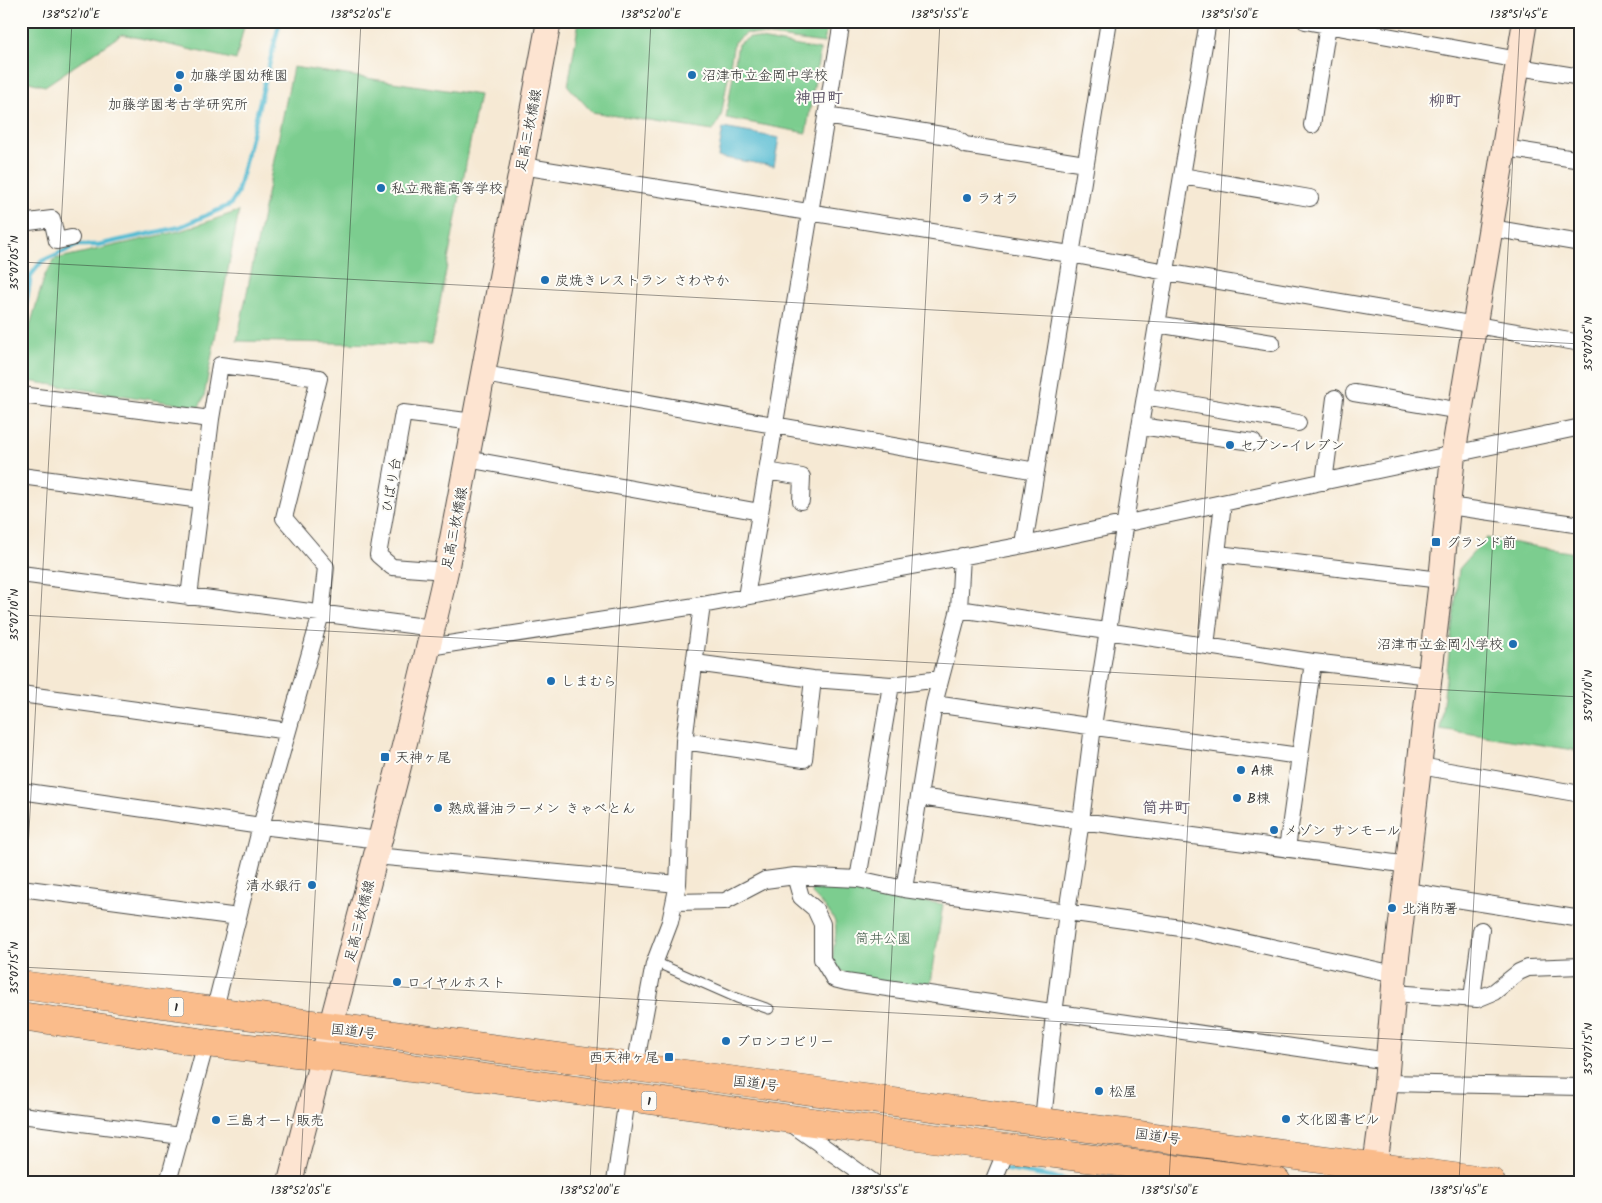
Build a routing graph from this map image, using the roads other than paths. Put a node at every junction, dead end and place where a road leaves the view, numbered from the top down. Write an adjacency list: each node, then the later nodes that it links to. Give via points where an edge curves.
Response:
1 (549, 21): 15 (street, 足高三枚橋線)
2 (842, 21): 10 (street)
3 (1109, 21): 14 (street)
4 (1208, 21): 16 (street)
5 (1305, 21): 7 (street)
6 (1525, 21): 8 (street)
7 (1328, 25): 8 (street); 11 (street)
8 (1519, 63): 9 (street); 12 (street)
9 (1581, 78)
10 (826, 116): 14 (street, via 954,137 965,145); 18 (street)
11 (1312, 125)
12 (1505, 148): 13 (street); 20 (street)
13 (1581, 160)
14 (1085, 164): 23 (street)
15 (522, 166): 18 (street); 29 (street, 足高三枚橋線)
16 (1182, 176): 17 (street); 24 (street)
17 (1310, 198)
18 (811, 213): 23 (street); 38 (street)
19 (21, 223): 21 (street, via 52,219 57,241)
20 (1491, 228): 22 (street); 26 (street)
21 (71, 238)
22 (1581, 243)
23 (1070, 254): 24 (street); 45 (street)
24 (1166, 272): 25 (street); 26 (street)
25 (1157, 324): 27 (street); 32 (street)
26 (1475, 325): 28 (street); 34 (street)
27 (1272, 343)
28 (1581, 343)
29 (484, 374): 36 (street, 足高三枚橋線); 38 (street)
30 (1354, 393): 34 (street)
31 (21, 395): 35 (street)
32 (1145, 396): 37 (street); 39 (street)
33 (1335, 398): 47 (street)
34 (1461, 411): 42 (street)
35 (211, 419): 48 (street); 65 (street, via 220,365 319,378 284,518 326,567)
36 (474, 422): 43 (street, 足高三枚橋線); 58 (street, ひばり台, via 403,413 378,555 392,567)
37 (1298, 422)
38 (775, 425): 44 (street); 45 (street)
39 (1140, 426): 41 (street); 53 (street)
40 (1581, 427): 42 (street)
41 (1253, 442)
42 (1453, 454): 47 (street); 51 (street)
43 (467, 459): 52 (street); 58 (street, 足高三枚橋線)
44 (767, 471): 49 (street, via 802,477); 52 (street)
45 (1036, 471): 55 (street)
46 (21, 476): 48 (street)
47 (1324, 482): 50 (street)
48 (201, 500): 61 (street)
49 (801, 501)
50 (1223, 503): 53 (street); 56 (street)
51 (1449, 506): 54 (street); 60 (street)
52 (760, 512): 62 (street)
53 (1124, 524): 55 (street); 66 (street)
54 (1581, 525)
55 (1024, 545): 57 (street)
56 (1218, 554): 60 (street); 68 (street)
57 (962, 556): 62 (street); 64 (street)
58 (446, 571): 67 (street, 足高三枚橋線)
59 (21, 574): 61 (street)
60 (1441, 580): 71 (street)
61 (189, 597): 65 (street)
62 (746, 597): 63 (street)
63 (702, 605): 67 (street); 70 (street)
64 (959, 609): 66 (street); 73 (street)
65 (321, 614): 67 (street); 78 (street)
66 (1108, 631): 68 (street); 77 (street)
67 (431, 638): 87 (street, 足高三枚橋線)
68 (1206, 646): 69 (street)
69 (1313, 662): 71 (street); 80 (street)
70 (695, 663): 72 (street); 79 (street)
71 (1430, 676): 81 (street)
72 (813, 679): 74 (street); 79 (street, via 804,759)
73 (940, 679): 74 (street); 76 (street)
74 (891, 685): 91 (street)
75 (21, 694): 78 (street)
76 (934, 704): 77 (street); 84 (street)
77 (1093, 726): 80 (street); 85 (street)
78 (288, 731): 86 (street)
79 (684, 741): 92 (street)
80 (1299, 756): 88 (street)
81 (1420, 766): 83 (street); 89 (street)
82 (21, 791): 86 (street)
83 (1581, 794)
84 (920, 797): 85 (street); 94 (street)
85 (1081, 821): 88 (street); 97 (street)
86 (261, 826): 87 (street); 98 (street)
87 (378, 848): 92 (street); 110 (street, 足高三枚橋線)
88 (1287, 849): 89 (street)
89 (1409, 865): 95 (street)
90 (794, 876): 91 (street); 96 (street, via 765,880 725,901); 108 (street, via 800,897 815,909 822,924 822,959 834,979)
91 (858, 879): 94 (street)
92 (678, 884): 96 (street)
93 (21, 888): 98 (street)
94 (904, 889): 97 (street)
95 (1406, 891): 99 (street); 103 (street)
96 (675, 902): 101 (street)
97 (1067, 912): 103 (street, via 1188,929); 108 (street)
98 (238, 918): 107 (street)
99 (1581, 919)
100 (1481, 930): 105 (street)
101 (655, 962): 106 (lane, via 737,998); 113 (street)
102 (1581, 966): 105 (street, via 1528,968 1494,992)
103 (1395, 983): 105 (street); 114 (street)
104 (21, 985): 107 (highway, 国道1号 / 1)
105 (1472, 998)
106 (769, 1008)
107 (214, 1012): 110 (highway, 国道1号 / 1)
108 (1054, 1014): 114 (street); 119 (street)
109 (21, 1016): 111 (highway, 1)
110 (331, 1028): 112 (street, 足高三枚橋線); 113 (highway, 国道1号 / 1)
111 (206, 1043): 112 (highway, 1); 120 (street)
112 (322, 1056): 116 (highway, 1); 124 (street, 足高三枚橋線)
113 (635, 1067): 119 (highway, 国道1号 / 1)
114 (1387, 1072): 115 (street); 122 (street)
115 (1581, 1087)
116 (627, 1098): 118 (highway, 1); 125 (street)
117 (21, 1114): 120 (street)
118 (782, 1118): 121 (highway, 1); 126 (street)
119 (1043, 1120): 122 (highway, 国道1号 / 1)
120 (180, 1136): 123 (street)
121 (1007, 1148): 127 (street); 128 (highway, 1)
122 (1374, 1174): 129 (highway, 国道1号 / 1)
123 (168, 1182)
124 (290, 1182)
125 (615, 1182)
126 (873, 1182)
127 (993, 1182)
128 (1277, 1182)
129 (1491, 1182)

